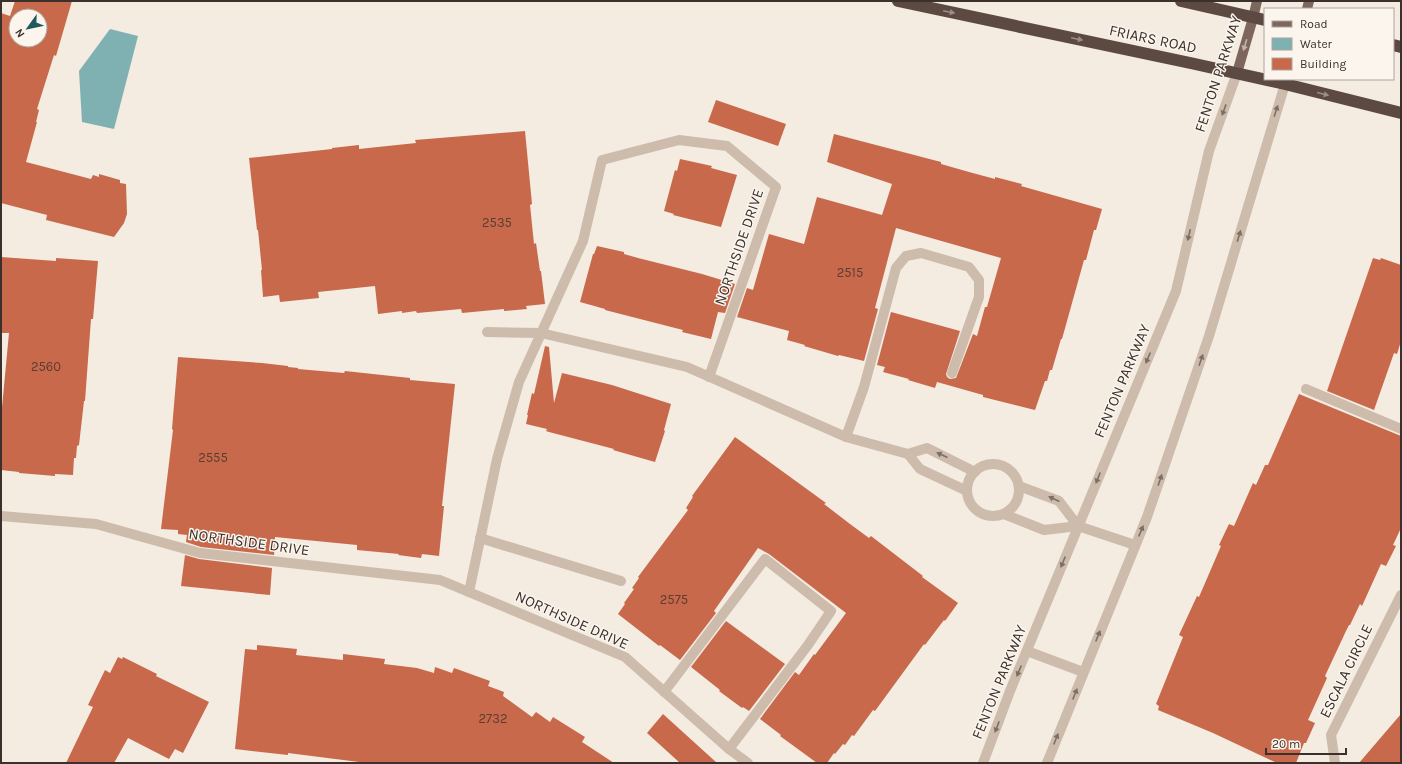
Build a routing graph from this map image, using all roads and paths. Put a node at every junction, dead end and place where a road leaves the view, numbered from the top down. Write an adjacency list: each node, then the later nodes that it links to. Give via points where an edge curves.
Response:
1 (898, 1): 5 (highway, FRIARS ROAD, one-way to 5)
2 (1181, 1): 4 (highway)
3 (1257, 1): 4 (main road, FENTON PARKWAY)
4 (1259, 19): 5 (main road, FENTON PARKWAY, one-way to 5)
5 (1237, 73): 6 (highway, FRIARS ROAD); 23 (street, FENTON PARKWAY, one-way to 23, via 1209,151 1176,291)
6 (1264, 78)
7 (1275, 80): 8 (highway, FRIARS ROAD)
8 (1286, 82): 9 (highway, FRIARS ROAD, one-way to 9); 25 (street, one-way to 8, via 1209,336)
9 (1401, 113)
10 (487, 332): 11 (street)
11 (541, 333): 13 (street, via 687,367); 13 (street, NORTHSIDE DRIVE, via 583,240 602,160 679,140 727,146 776,187); 24 (street, NORTHSIDE DRIVE, via 519,382 497,459)
12 (952, 373): 16 (street, via 979,297 979,280 969,267 921,253 906,256 896,268 864,387)
13 (709, 376): 16 (street)
14 (1306, 389): 15 (street)
15 (1401, 429)
16 (846, 437): 17 (street)
17 (908, 454): 18 (street, one-way to 17, via 927,448); 20 (street, via 920,469)
18 (975, 472): 19 (street, via 986,465 1004,466 1011,471); 20 (street, via 968,482)
19 (1019, 486): 21 (street, via 1017,502); 23 (street, one-way to 19, via 1059,501)
20 (967, 491): 21 (street, via 969,500 980,512 988,516)
21 (1004, 514): 23 (street, via 1044,530)
22 (1, 516): 27 (street, NORTHSIDE DRIVE, via 96,524 200,553 440,580)
23 (1078, 526): 25 (street); 29 (street, FENTON PARKWAY, one-way to 29)
24 (480, 538): 26 (street); 27 (street, NORTHSIDE DRIVE)
25 (1135, 545): 30 (street, one-way to 25)
26 (621, 581)
27 (469, 592): 31 (street, NORTHSIDE DRIVE, via 625,657)
28 (1401, 595): 36 (street, ESCALA CIRCLE, via 1331,735)
29 (1027, 651): 30 (street); 34 (street, FENTON PARKWAY, one-way to 34)
30 (1083, 672): 35 (street, one-way to 30)
31 (664, 692): 32 (street, NORTHSIDE DRIVE); 32 (street, via 765,559 831,611)
32 (729, 749): 33 (street, NORTHSIDE DRIVE)
33 (748, 763)
34 (983, 763)
35 (1047, 763)
36 (1335, 763)

